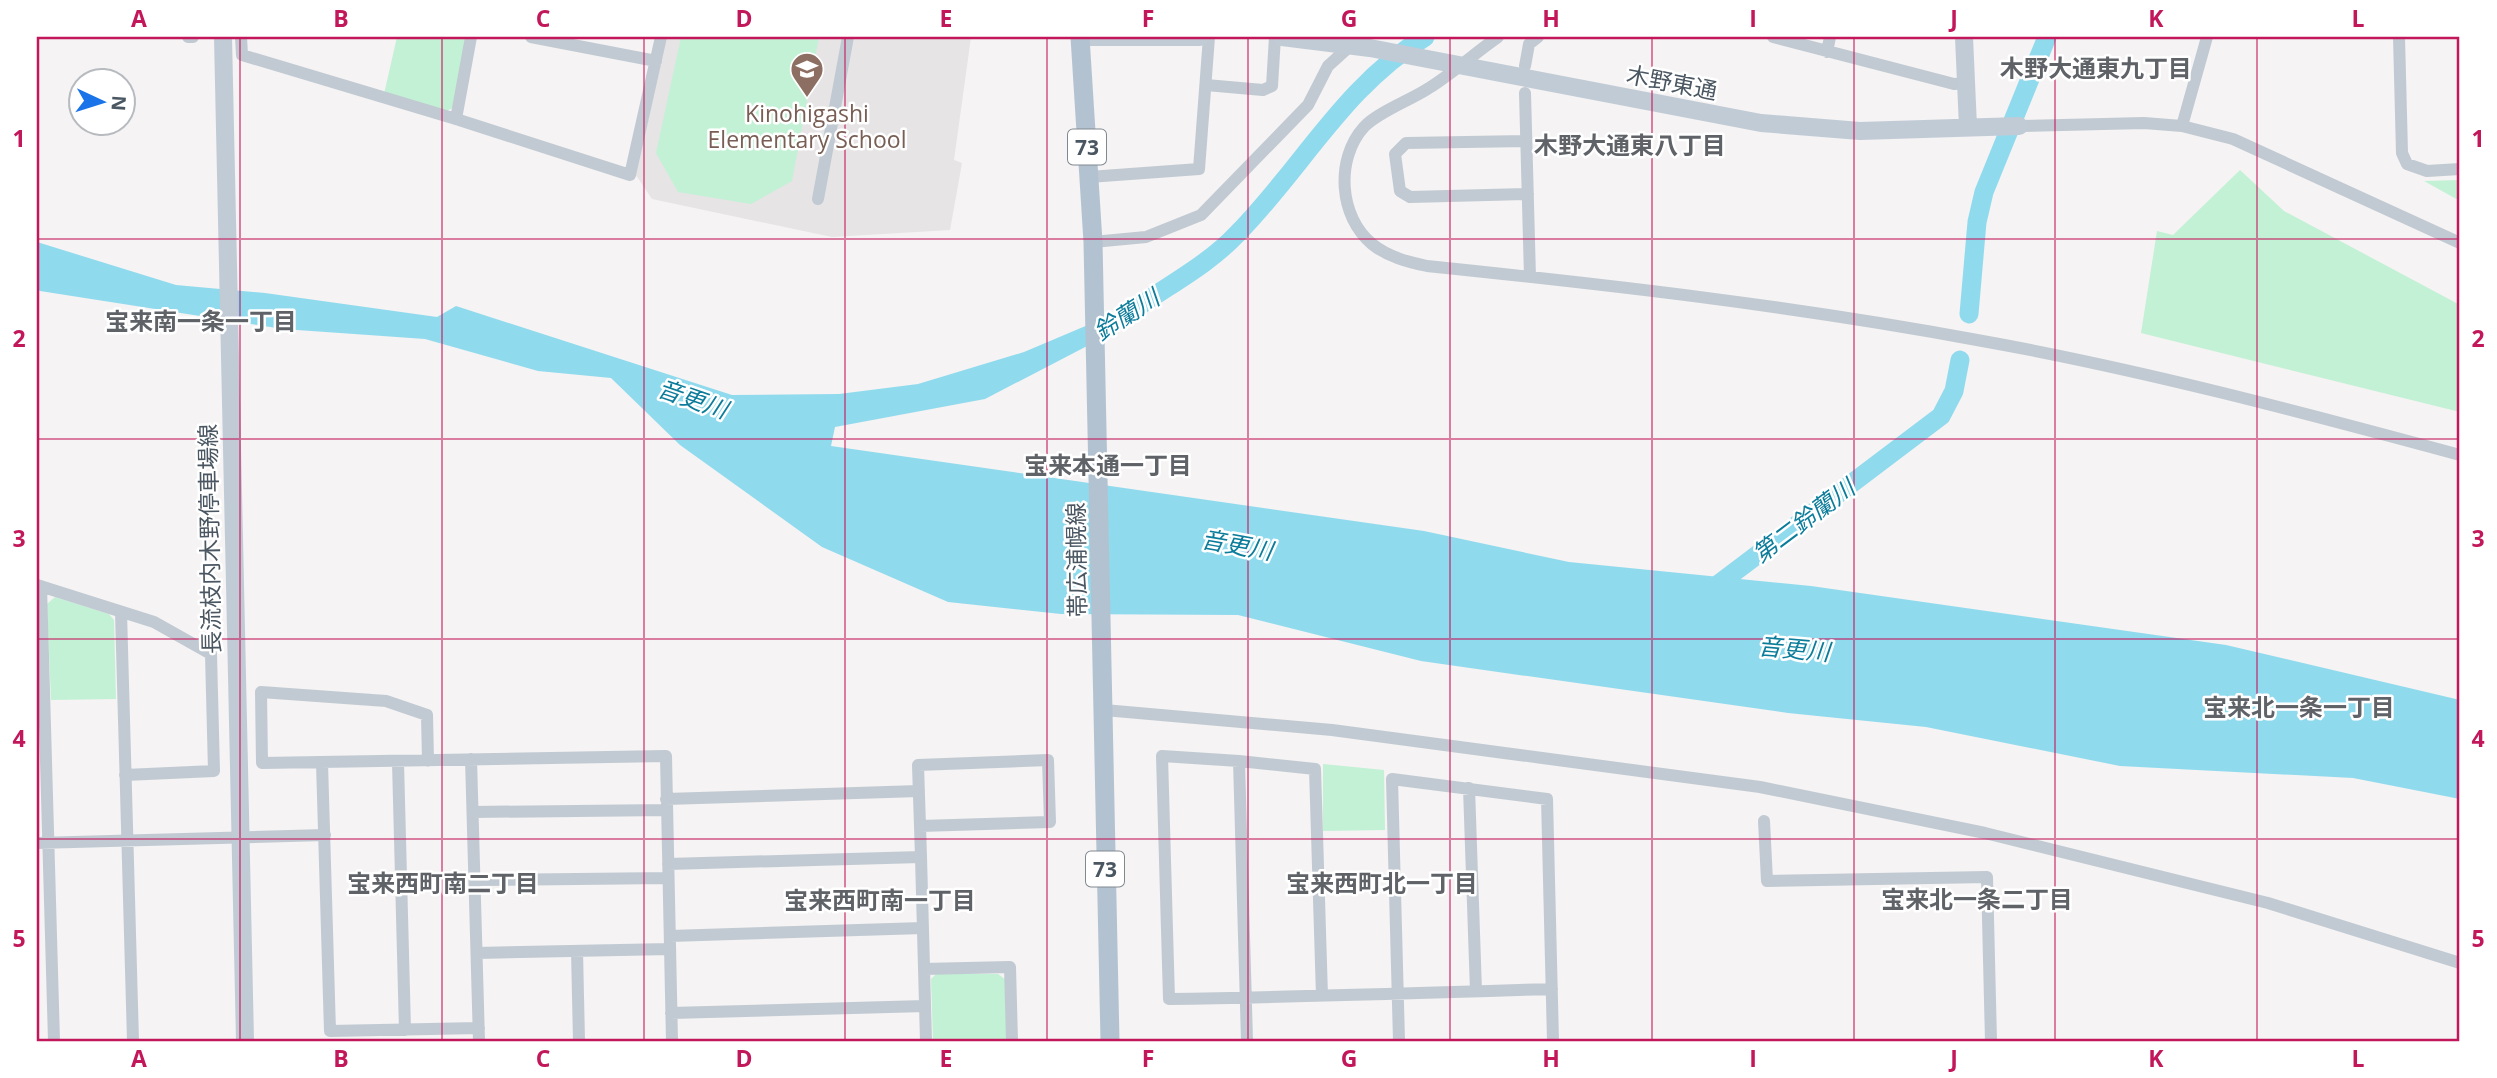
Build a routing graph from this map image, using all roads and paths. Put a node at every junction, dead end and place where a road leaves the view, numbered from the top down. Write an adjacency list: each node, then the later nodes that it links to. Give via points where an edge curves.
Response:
1 (223, 37): 56 (main road, 長流枝内木野停車場線)
2 (241, 37): 27 (street, via 242,55)
3 (471, 37): 27 (street)
4 (531, 37): 21 (street)
5 (661, 37): 21 (street)
6 (848, 37): 35 (street)
7 (1083, 37): 8 (main road); 33 (main road, 帯広浦幌線 / 73)
8 (1200, 37)
9 (1209, 37): 25 (street)
10 (1275, 37): 25 (street, via 1272,86 1263,90)
11 (1284, 37): 19 (main road, 木野東通)
12 (1499, 37): 22 (street)
13 (1538, 37): 23 (street, via 1529,44)
14 (1773, 37): 20 (street)
15 (1830, 37): 20 (street)
16 (1964, 37): 24 (main road)
17 (2207, 37): 29 (street)
18 (2399, 37): 32 (street, via 2402,153 2407,164 2427,171)
19 (1360, 43): 22 (main road, 木野東通); 37 (street, via 1328,66 1308,105 1201,215 1146,237)
20 (1827, 52): 24 (street, via 1954,84)
21 (656, 61): 27 (street, via 630,175)
22 (1449, 64): 30 (main road, 木野東通, via 1761,123 1860,131); 38 (street, via 1431,87 1365,127 1345,170 1347,205 1371,244 1403,261)
23 (1525, 66)
24 (1966, 83): 30 (main road)
25 (1206, 85): 33 (street, via 1199,169)
26 (1525, 93): 31 (street)
27 (456, 119)
28 (2012, 126): 29 (street, via 2107,122); 30 (main road, 木野東通)
29 (2182, 126): 36 (street, via 2233,139)
30 (1968, 127)
31 (1526, 141): 34 (street); 34 (street, via 1406,142 1395,154 1400,191 1409,197)
32 (2460, 169)
33 (1089, 177): 37 (main road, 帯広浦幌線 / 73)
34 (1528, 194): 38 (street)
35 (818, 199)
36 (2460, 243)
37 (1093, 250): 42 (main road, 帯広浦幌線 / 73)
38 (1530, 276): 39 (street, via 1704,296 1979,340 2227,395)
39 (2460, 455)
40 (39, 585): 41 (street); 58 (street)
41 (121, 612): 48 (street); 48 (street, via 154,622 211,654 214,771)
42 (1104, 703): 66 (street, via 1760,787 1985,833 2268,903); 84 (main road, 帯広浦幌線 / 73)
43 (471, 759): 44 (street); 51 (street, via 666,756); 52 (street)
44 (428, 761): 46 (street); 47 (street, via 427,715 386,701 261,692 262,763)
45 (1239, 761): 71 (street, via 1315,769); 72 (street); 72 (street, via 1162,756 1169,999)
46 (398, 762): 47 (street); 75 (street)
47 (322, 763): 55 (street)
48 (125, 775): 57 (street)
49 (1469, 788): 68 (street, via 1547,799); 69 (street); 70 (street, via 1392,779)
50 (919, 790): 51 (street); 54 (street); 54 (street, via 918,765 1048,760 1050,822)
51 (667, 804): 52 (street); 60 (street)
52 (473, 812): 61 (street)
53 (1765, 821): 88 (street, via 1767,881 1987,877)
54 (920, 826): 59 (street)
55 (325, 835): 56 (street); 75 (street, via 330,1031)
56 (240, 838): 57 (street); 79 (main road, 長流枝内木野停車場線)
57 (126, 840): 58 (street); 78 (street)
58 (42, 842): 77 (street)
59 (922, 857): 60 (street); 62 (street)
60 (668, 871): 61 (street); 63 (street)
61 (475, 880): 65 (street)
62 (923, 928): 63 (street); 67 (street)
63 (670, 943): 64 (street); 74 (street)
64 (577, 951): 65 (street); 80 (street)
65 (477, 953): 76 (street)
66 (2460, 963)
67 (924, 969): 73 (street); 83 (street, via 1010,967)
68 (1552, 989): 69 (street); 87 (street)
69 (1476, 991): 70 (street)
70 (1398, 994): 71 (street); 86 (street)
71 (1322, 996): 72 (street)
72 (1246, 998): 85 (street)
73 (925, 1006): 74 (street); 82 (street)
74 (671, 1013): 81 (street)
75 (405, 1030): 76 (street)
76 (479, 1035)
77 (54, 1041)
78 (133, 1041)
79 (245, 1041)
80 (579, 1041)
81 (672, 1041)
82 (926, 1041)
83 (1012, 1041)
84 (1110, 1041)
85 (1247, 1041)
86 (1399, 1041)
87 (1553, 1041)
88 (1991, 1041)

